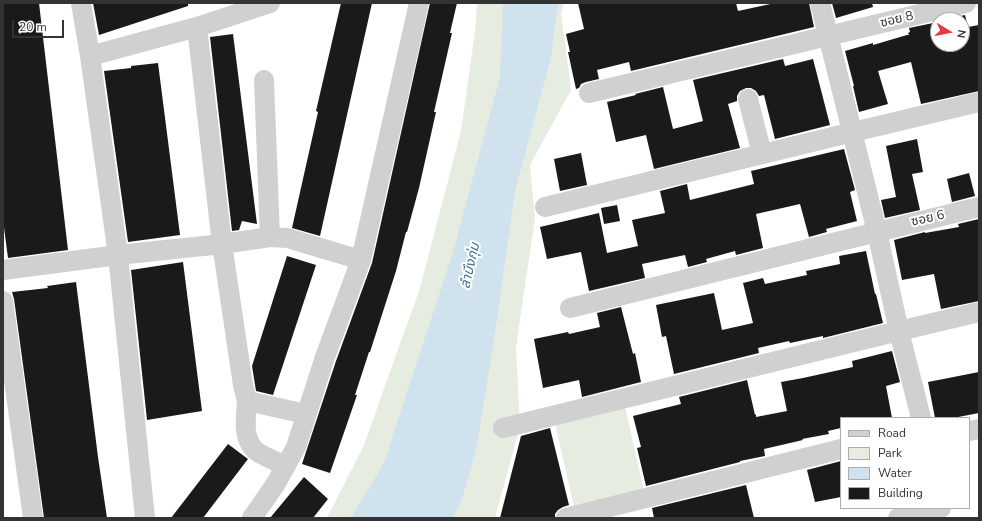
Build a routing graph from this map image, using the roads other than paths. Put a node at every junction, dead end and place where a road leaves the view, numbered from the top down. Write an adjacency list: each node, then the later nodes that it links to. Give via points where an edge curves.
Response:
1 (81, 3): 8 (street)
2 (270, 3): 6 (street)
3 (419, 3): 21 (street)
4 (820, 3): 7 (street)
5 (966, 3): 7 (street, ซอย 8)
6 (197, 27): 8 (street); 19 (street)
7 (829, 36): 10 (street, ซอย 8); 13 (street)
8 (90, 56): 20 (street)
9 (264, 80): 18 (street)
10 (589, 92)
11 (748, 99): 14 (street)
12 (979, 102): 13 (street)
13 (853, 132): 14 (street); 17 (street)
14 (762, 154): 15 (street)
15 (545, 207)
16 (979, 207): 17 (street, ซอย 6)
17 (877, 232): 24 (street, ซอย 6); 26 (street)
18 (270, 237): 19 (street); 21 (street, via 287,238)
19 (222, 244): 20 (street); 27 (street)
20 (118, 255): 22 (street); 35 (street)
21 (361, 260): 28 (street)
22 (3, 270)
23 (3, 301): 34 (street)
24 (570, 308)
25 (979, 312): 26 (street)
26 (899, 331): 29 (street); 30 (street)
27 (247, 401): 28 (street); 32 (street, via 247,437 251,445 256,451)
28 (306, 414): 32 (street, via 296,447)
29 (921, 417)
30 (503, 428)
31 (840, 449): 37 (street)
32 (286, 466): 36 (street)
33 (938, 509): 38 (street)
34 (33, 518)
35 (145, 518)
36 (252, 518)
37 (566, 518)
38 (898, 518)

